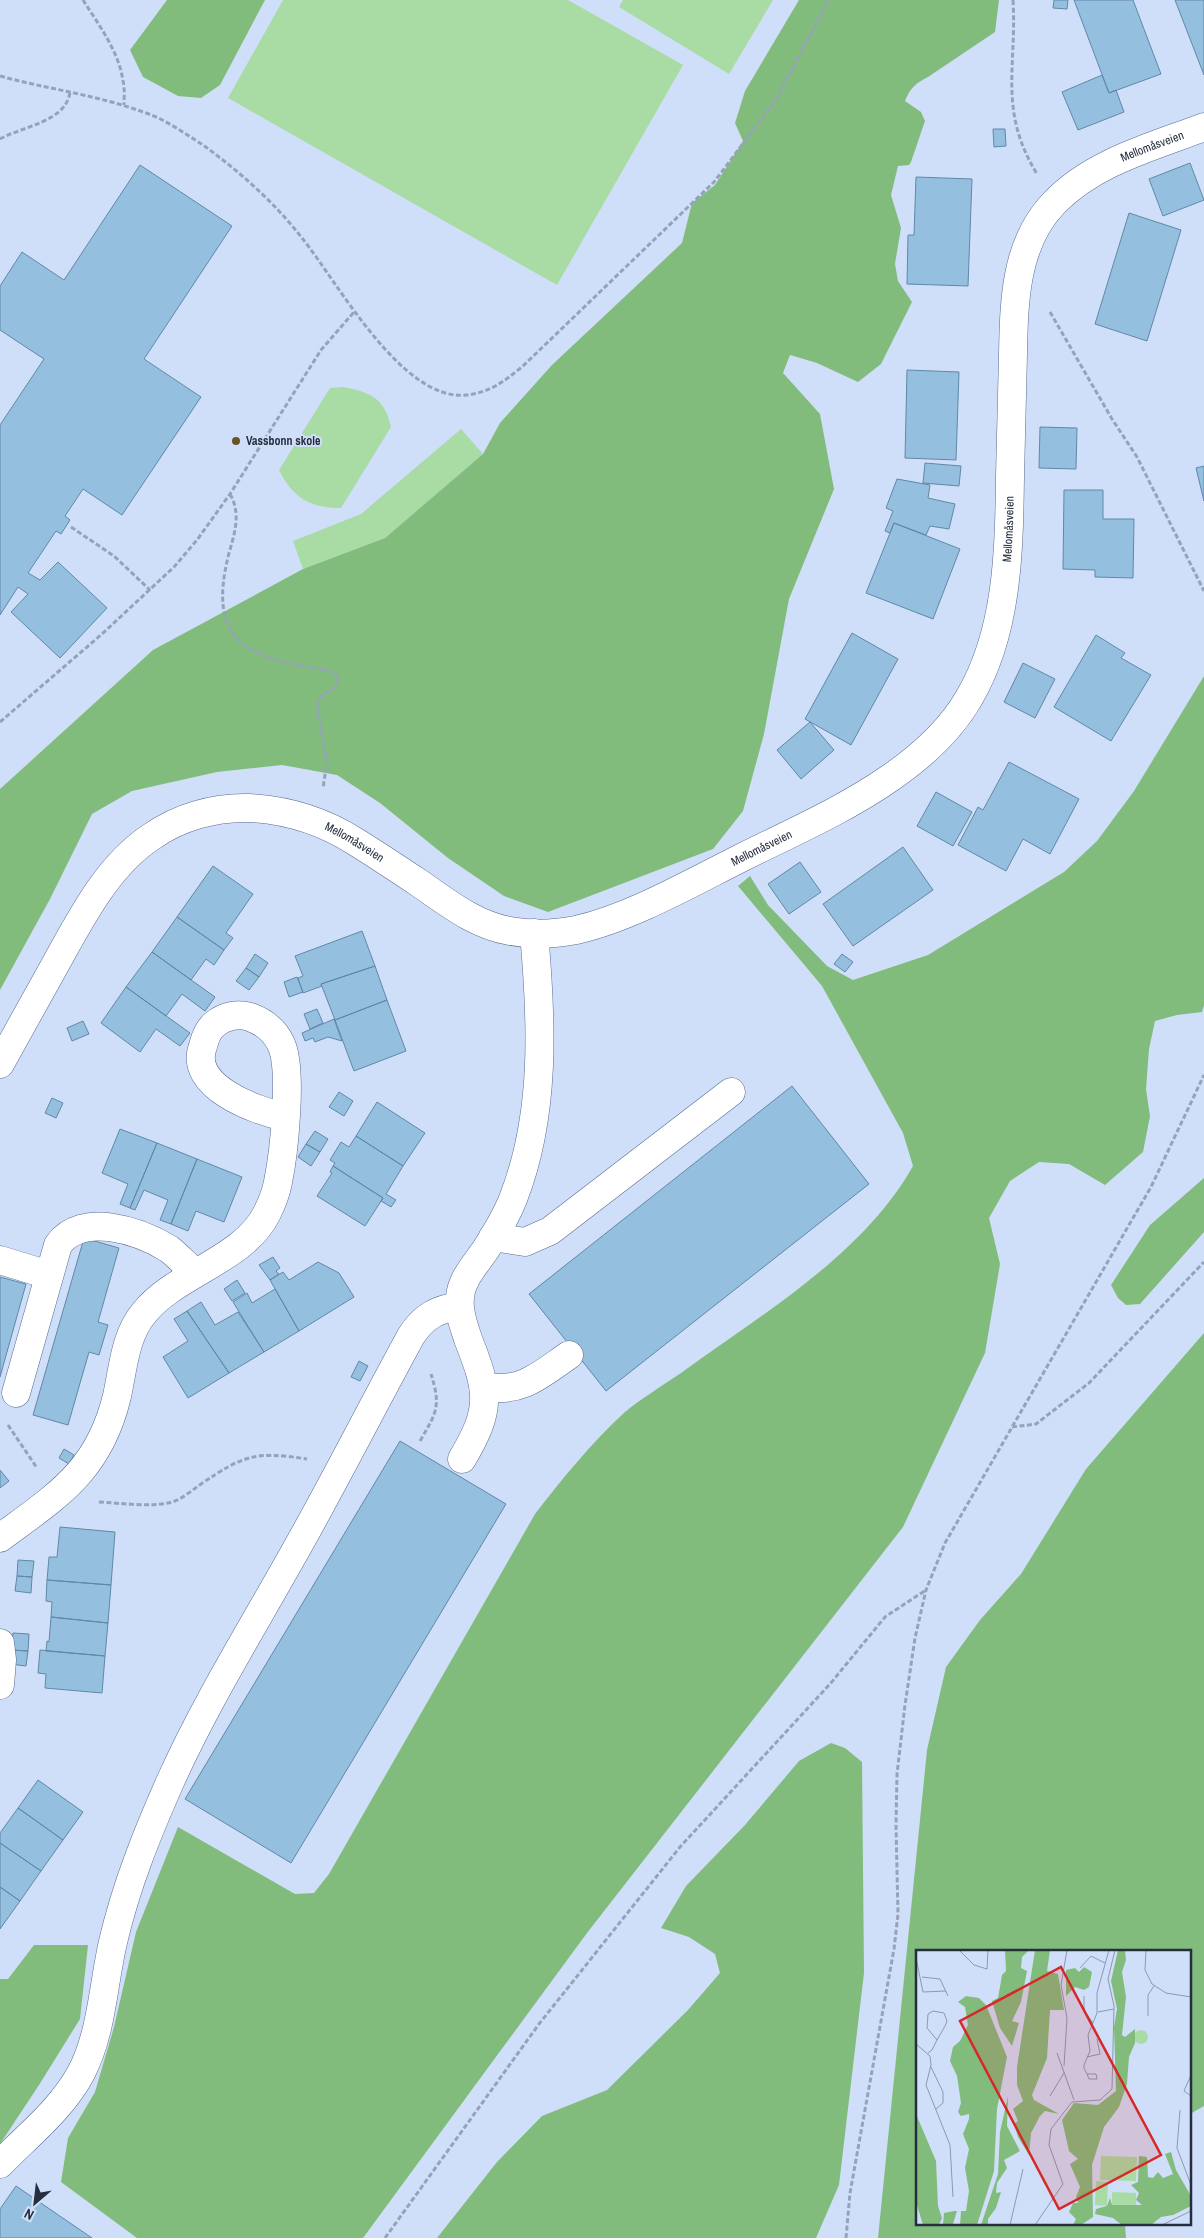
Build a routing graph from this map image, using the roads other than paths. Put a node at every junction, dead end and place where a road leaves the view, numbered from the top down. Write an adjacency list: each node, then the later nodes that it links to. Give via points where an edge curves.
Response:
1 (1204, 127): 2 (street, Mellomåsveien, via 1086,176 1044,214 1027,244 1016,292 1009,536 1003,596 986,662 958,715 930,748 890,778 800,828 632,910 577,929)
2 (534, 934): 3 (street, Mellomåsveien, via 480,923 353,840 317,822 291,813 242,808 196,815 148,838 108,879 72,935); 6 (street, via 539,988 534,1122 516,1190)
3 (0, 1064)
4 (731, 1092): 6 (street, via 537,1239 525,1242)
5 (285, 1117): 8 (street, via 278,1182 266,1216 242,1242)
6 (493, 1237): 10 (street, via 467,1277)
7 (0, 1260): 9 (street)
8 (195, 1273): 9 (street, via 168,1249 150,1240 120,1229 88,1226 62,1239); 15 (street, via 155,1300 143,1314 129,1343 102,1439 83,1469 55,1497)
9 (49, 1275): 13 (street)
10 (459, 1306): 12 (street); 18 (street, via 432,1314 411,1336 341,1470 191,1738 148,1834 119,1918 97,2025 81,2073 51,2114)
11 (568, 1355): 12 (street, via 528,1383 500,1390)
12 (485, 1387): 14 (street, via 485,1409 480,1426)
13 (16, 1393)
14 (462, 1459)
15 (0, 1538)
16 (0, 1643): 17 (street)
17 (0, 1685)
18 (0, 2164)

